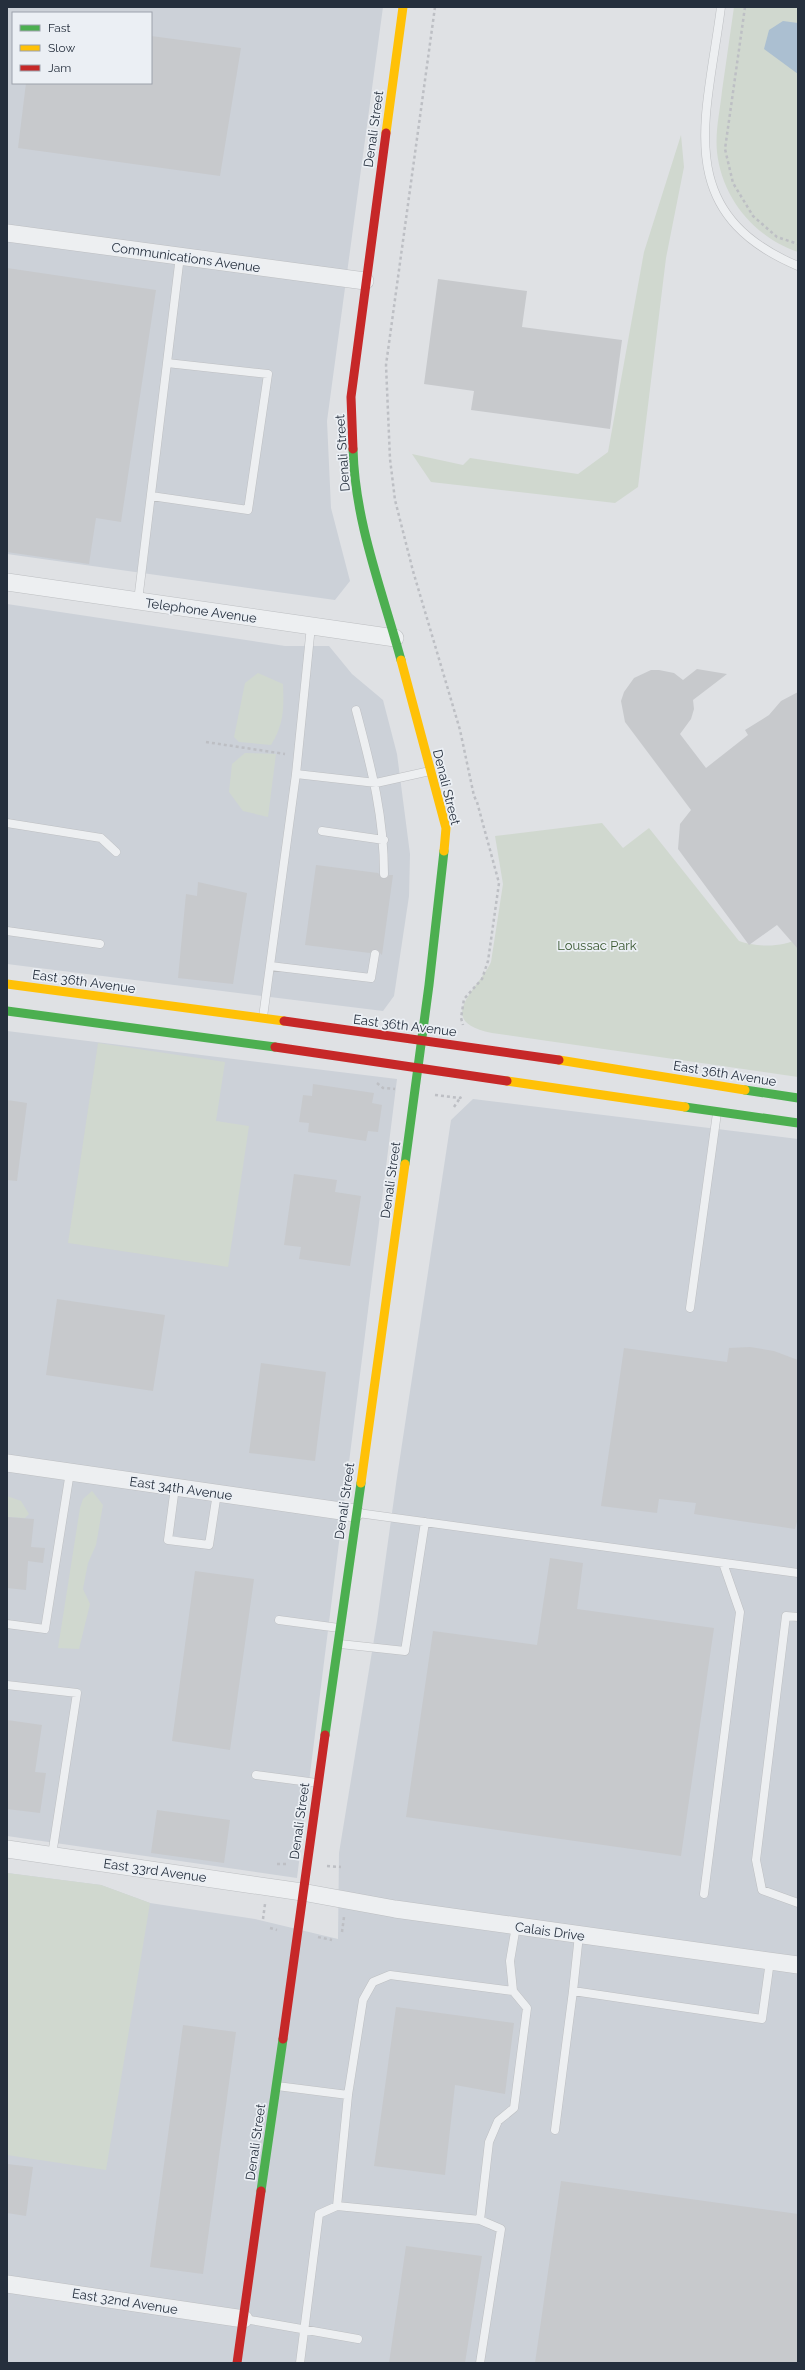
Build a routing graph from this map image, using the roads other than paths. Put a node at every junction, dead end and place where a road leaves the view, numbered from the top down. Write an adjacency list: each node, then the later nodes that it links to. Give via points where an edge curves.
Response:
1 (404, 7): 6 (street, Denali Street)
2 (721, 7): 5 (lane, via 704,136 705,163 712,190 733,223 761,248)
3 (7, 233): 4 (street, Communications Avenue)
4 (180, 256): 6 (street, Communications Avenue); 7 (lane)
5 (798, 266)
6 (365, 281): 12 (street, Denali Street, via 351,397 354,481 370,559)
7 (167, 363): 8 (lane); 8 (lane, via 268,374 248,510)
8 (151, 496): 10 (lane)
9 (7, 582): 10 (street, Telephone Avenue)
10 (138, 601): 11 (street, Telephone Avenue)
11 (311, 626): 12 (street, Telephone Avenue); 15 (lane)
12 (394, 638): 14 (street, Denali Street)
13 (356, 710): 16 (lane)
14 (430, 771): 16 (lane); 29 (street, Denali Street, via 446,828)
15 (296, 774): 16 (lane); 25 (lane)
16 (376, 783): 19 (lane)
17 (7, 823): 20 (lane, via 101,838)
18 (322, 831): 19 (lane)
19 (384, 840): 21 (lane)
20 (116, 852)
21 (384, 874)
22 (7, 931): 23 (lane)
23 (100, 944)
24 (375, 954): 25 (lane, via 371,978)
25 (270, 966): 28 (lane)
26 (7, 984): 28 (street, East 36th Avenue)
27 (7, 1011): 30 (street)
28 (263, 1018): 29 (street, East 36th Avenue)
29 (422, 1041): 30 (street, Denali Street); 31 (street, East 36th Avenue)
30 (418, 1069): 32 (street); 39 (street, Denali Street)
31 (798, 1098)
32 (717, 1112): 33 (street); 34 (lane)
33 (798, 1124)
34 (690, 1308)
35 (7, 1463): 36 (street, East 34th Avenue)
36 (70, 1472): 37 (street, East 34th Avenue); 45 (lane, via 44,1629)
37 (175, 1487): 38 (street, East 34th Avenue); 38 (lane, via 168,1540 209,1545)
38 (217, 1493): 39 (street, East 34th Avenue)
39 (355, 1513): 40 (lane); 46 (street, Denali Street)
40 (425, 1522): 41 (lane); 47 (lane, via 405,1651)
41 (723, 1563): 42 (lane); 54 (lane, via 740,1612)
42 (798, 1573)
43 (798, 1617): 55 (lane, via 786,1616 756,1860 762,1890)
44 (279, 1620): 46 (lane)
45 (7, 1624)
46 (339, 1628): 47 (street, Denali Street)
47 (337, 1644): 50 (street, Denali Street)
48 (7, 1685): 52 (lane, via 77,1694)
49 (256, 1775): 50 (lane)
50 (317, 1783): 53 (street, Denali Street)
51 (7, 1849): 52 (street, East 33rd Avenue)
52 (52, 1855): 53 (street, East 33rd Avenue)
53 (302, 1892): 56 (street, Calais Drive, via 395,1909); 62 (street, Denali Street)
54 (704, 1894)
55 (798, 1903)
56 (516, 1926): 57 (street, Calais Drive); 60 (lane, via 510,1961)
57 (579, 1935): 58 (street, Calais Drive); 61 (lane)
58 (770, 1961): 59 (street, Calais Drive); 61 (lane, via 762,2019)
59 (798, 1965)
60 (513, 1991): 63 (lane, via 390,1975 373,1982 364,2000); 66 (lane, via 527,2008 514,2108 498,2121 489,2142)
61 (572, 1991): 64 (lane)
62 (276, 2086): 63 (lane); 68 (street, Denali Street)
63 (348, 2095): 65 (lane)
64 (555, 2130)
65 (337, 2206): 66 (lane); 69 (lane, via 319,2214)
66 (480, 2220): 73 (lane, via 501,2230)
67 (7, 2284): 68 (street, East 32nd Avenue)
68 (244, 2319): 69 (lane); 71 (street, Denali Street)
69 (304, 2329): 70 (lane); 72 (lane)
70 (358, 2339)
71 (237, 2363)
72 (300, 2363)
73 (480, 2363)

